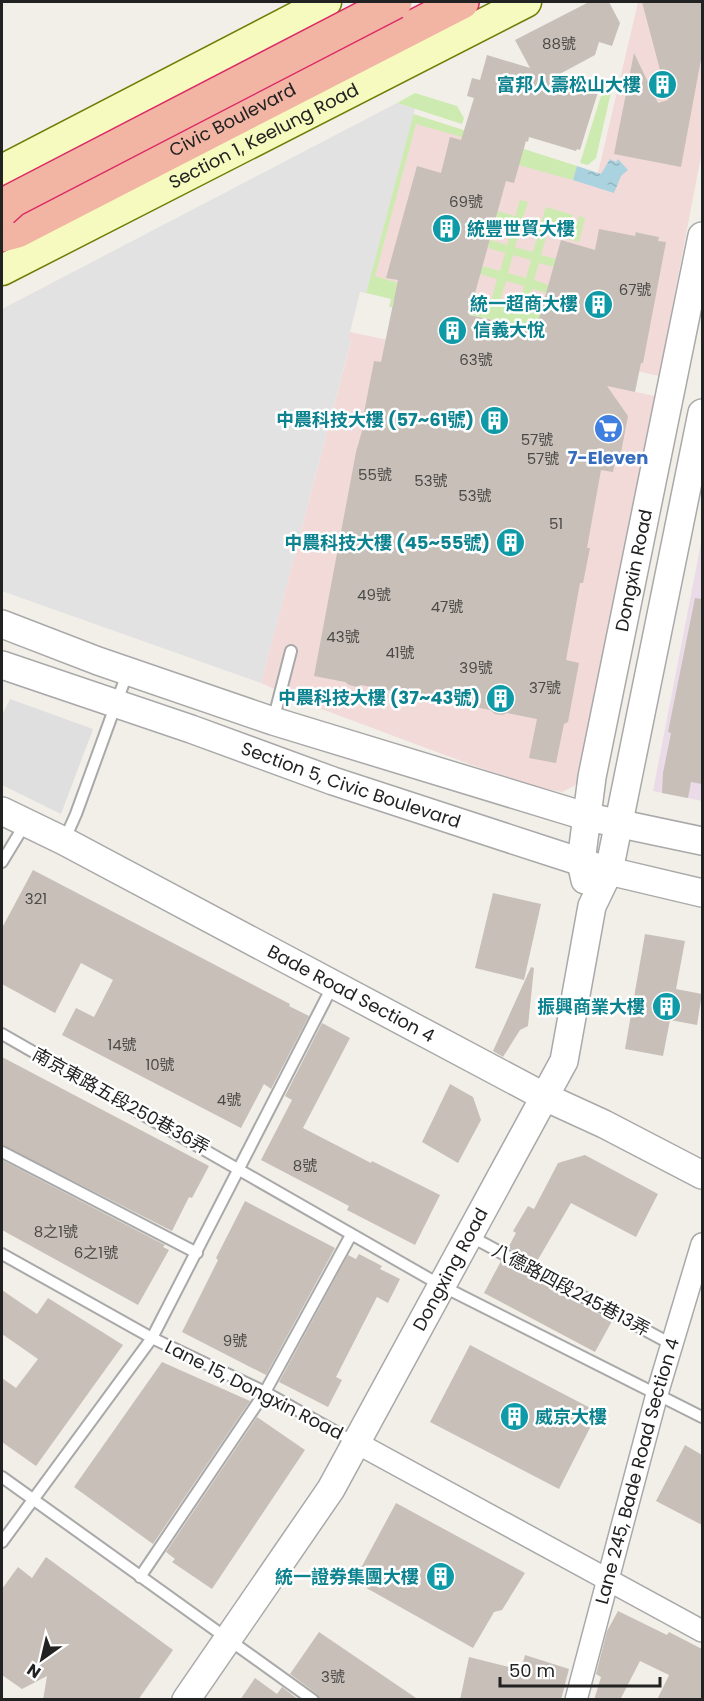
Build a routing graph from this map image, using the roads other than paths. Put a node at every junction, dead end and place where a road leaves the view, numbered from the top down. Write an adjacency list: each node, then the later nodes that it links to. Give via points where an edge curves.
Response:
1 (395, 2): 7 (highway, bridge)
2 (457, 2): 8 (highway, Civic Boulevard, via 24,227)
3 (462, 2): 8 (highway, Civic Boulevard, via 17,231)
4 (526, 2): 10 (main road, Section 1, Keelung Road)
5 (307, 6): 6 (main road)
6 (2, 170)
7 (2, 208)
8 (2, 234)
9 (702, 236): 19 (street, Dongxin Road, via 595,760)
10 (2, 270)
11 (702, 413): 20 (street, Dongxin Road)
12 (2, 624): 15 (street, Section 5, Civic Boulevard)
13 (291, 651): 17 (lane)
14 (2, 665): 16 (street, Section 5, Civic Boulevard)
15 (128, 671): 16 (lane); 17 (street, Section 5, Civic Boulevard)
16 (116, 704): 21 (lane); 24 (street, Section 5, Civic Boulevard, via 333,781)
17 (273, 722): 19 (street, Section 5, Civic Boulevard)
18 (13, 817): 21 (street, Bade Road Section 4); 23 (lane)
19 (588, 817): 20 (street, Section 5, Civic Boulevard); 24 (street, Dongxin Road)
20 (620, 823): 22 (street, Section 5, Civic Boulevard); 25 (street, Dongxin Road)
21 (64, 841): 28 (street, Bade Road Section 4)
22 (702, 841)
23 (2, 862)
24 (581, 862): 25 (street, Section 5, Civic Boulevard); 27 (street, Dongxin Road)
25 (609, 871): 26 (street, Section 5, Civic Boulevard); 27 (street, Dongxin Road)
26 (702, 893)
27 (592, 906): 30 (street, Dongxin Road, via 564,1061)
28 (334, 984): 30 (street, Bade Road Section 4); 32 (lane)
29 (2, 1034): 32 (lane, 南京東路五段250巷36弄)
30 (545, 1097): 33 (street, Bade Road Section 4); 35 (street, Dongxing Road)
31 (2, 1152): 37 (lane)
32 (240, 1169): 34 (lane, 南京東路五段250巷36弄); 37 (lane)
33 (702, 1175)
34 (351, 1235): 39 (lane, 南京東路五段250巷36弄); 42 (lane)
35 (470, 1236): 39 (street, Dongxing Road); 41 (lane, 八德路四段245巷13弄)
36 (702, 1244): 41 (street, Lane 245, Bade Road Section 4)
37 (197, 1253): 40 (lane)
38 (2, 1254): 40 (lane, Lane 15, Dongxin Road)
39 (442, 1286): 43 (lane, 南京東路五段250巷36弄); 45 (street, Dongxing Road)
40 (152, 1338): 42 (lane, Lane 15, Dongxin Road); 47 (lane)
41 (673, 1345): 43 (street, Lane 245, Bade Road Section 4)
42 (265, 1392): 45 (lane, Lane 15, Dongxin Road); 49 (lane)
43 (657, 1394): 44 (lane, 南京東路五段250巷36弄); 50 (street, Lane 245, Bade Road Section 4)
44 (702, 1417)
45 (357, 1443): 50 (street); 52 (street, Dongxing Road, via 331,1489)
46 (2, 1477): 47 (lane)
47 (33, 1500): 48 (lane); 49 (lane)
48 (2, 1542)
49 (141, 1576): 52 (lane)
50 (608, 1581): 51 (street); 55 (street, Lane 245, Bade Road Section 4)
51 (702, 1631)
52 (227, 1639): 53 (street, Dongxing Road); 54 (lane)
53 (186, 1700)
54 (313, 1700)
55 (576, 1700)

